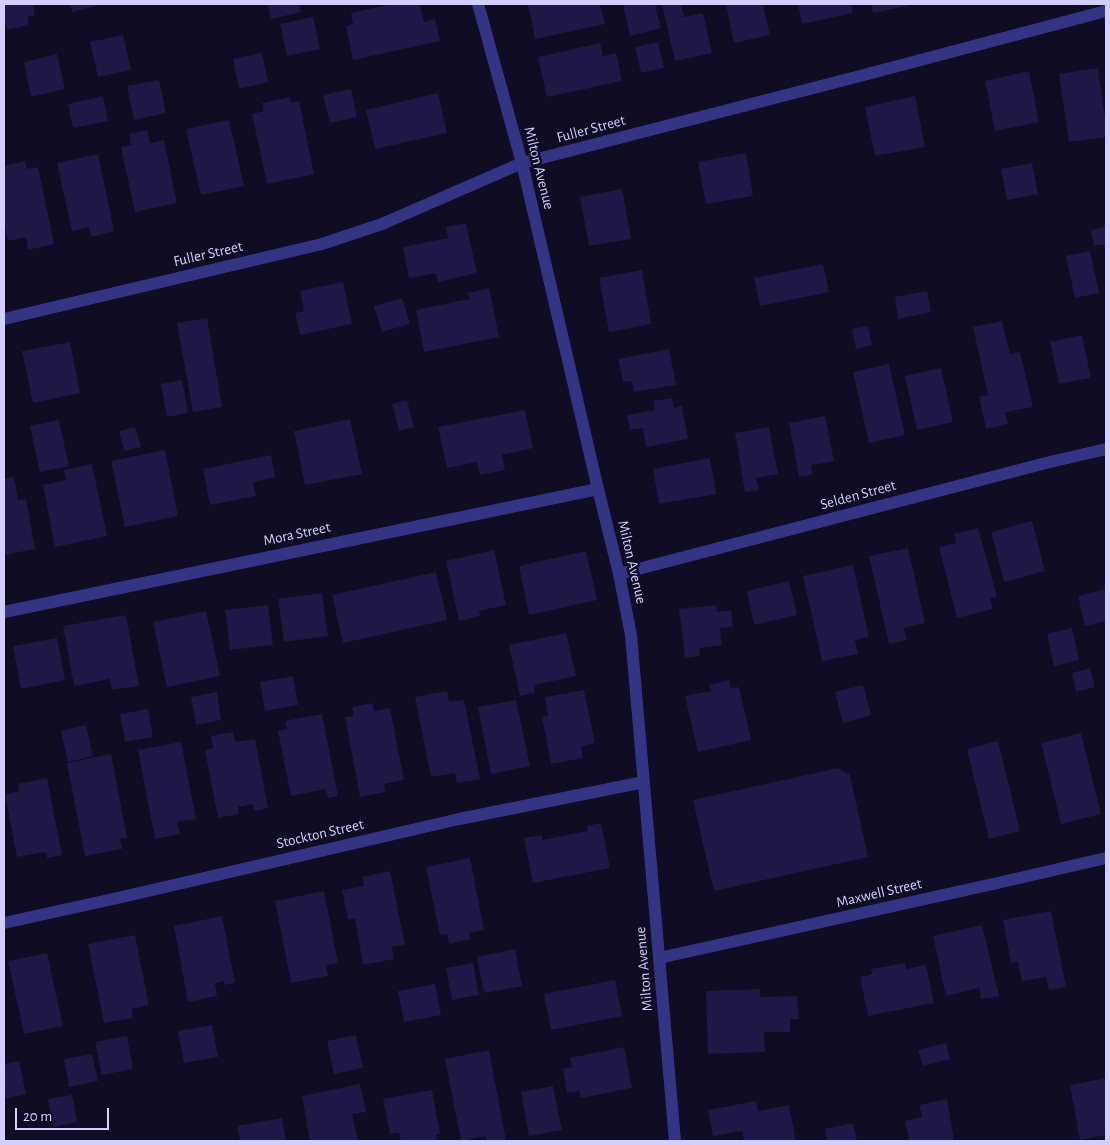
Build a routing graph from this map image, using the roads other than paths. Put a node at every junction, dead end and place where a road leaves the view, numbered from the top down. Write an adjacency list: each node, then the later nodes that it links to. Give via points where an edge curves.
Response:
1 (478, 4): 3 (street, Milton Avenue)
2 (1106, 11): 3 (street, Fuller Street)
3 (522, 164): 4 (street, Fuller Street, via 382,224 322,244); 6 (street, Milton Avenue)
4 (4, 319)
5 (1106, 449): 7 (street, Selden Street)
6 (598, 489): 7 (street, Milton Avenue); 8 (street, Mora Street)
7 (619, 574): 9 (street, Milton Avenue, via 631,635)
8 (4, 612)
9 (644, 782): 11 (street, Stockton Street, via 459,819); 12 (street, Milton Avenue)
10 (1106, 858): 12 (street, Maxwell Street)
11 (4, 922)
12 (659, 958): 13 (street, Milton Avenue)
13 (675, 1141)

